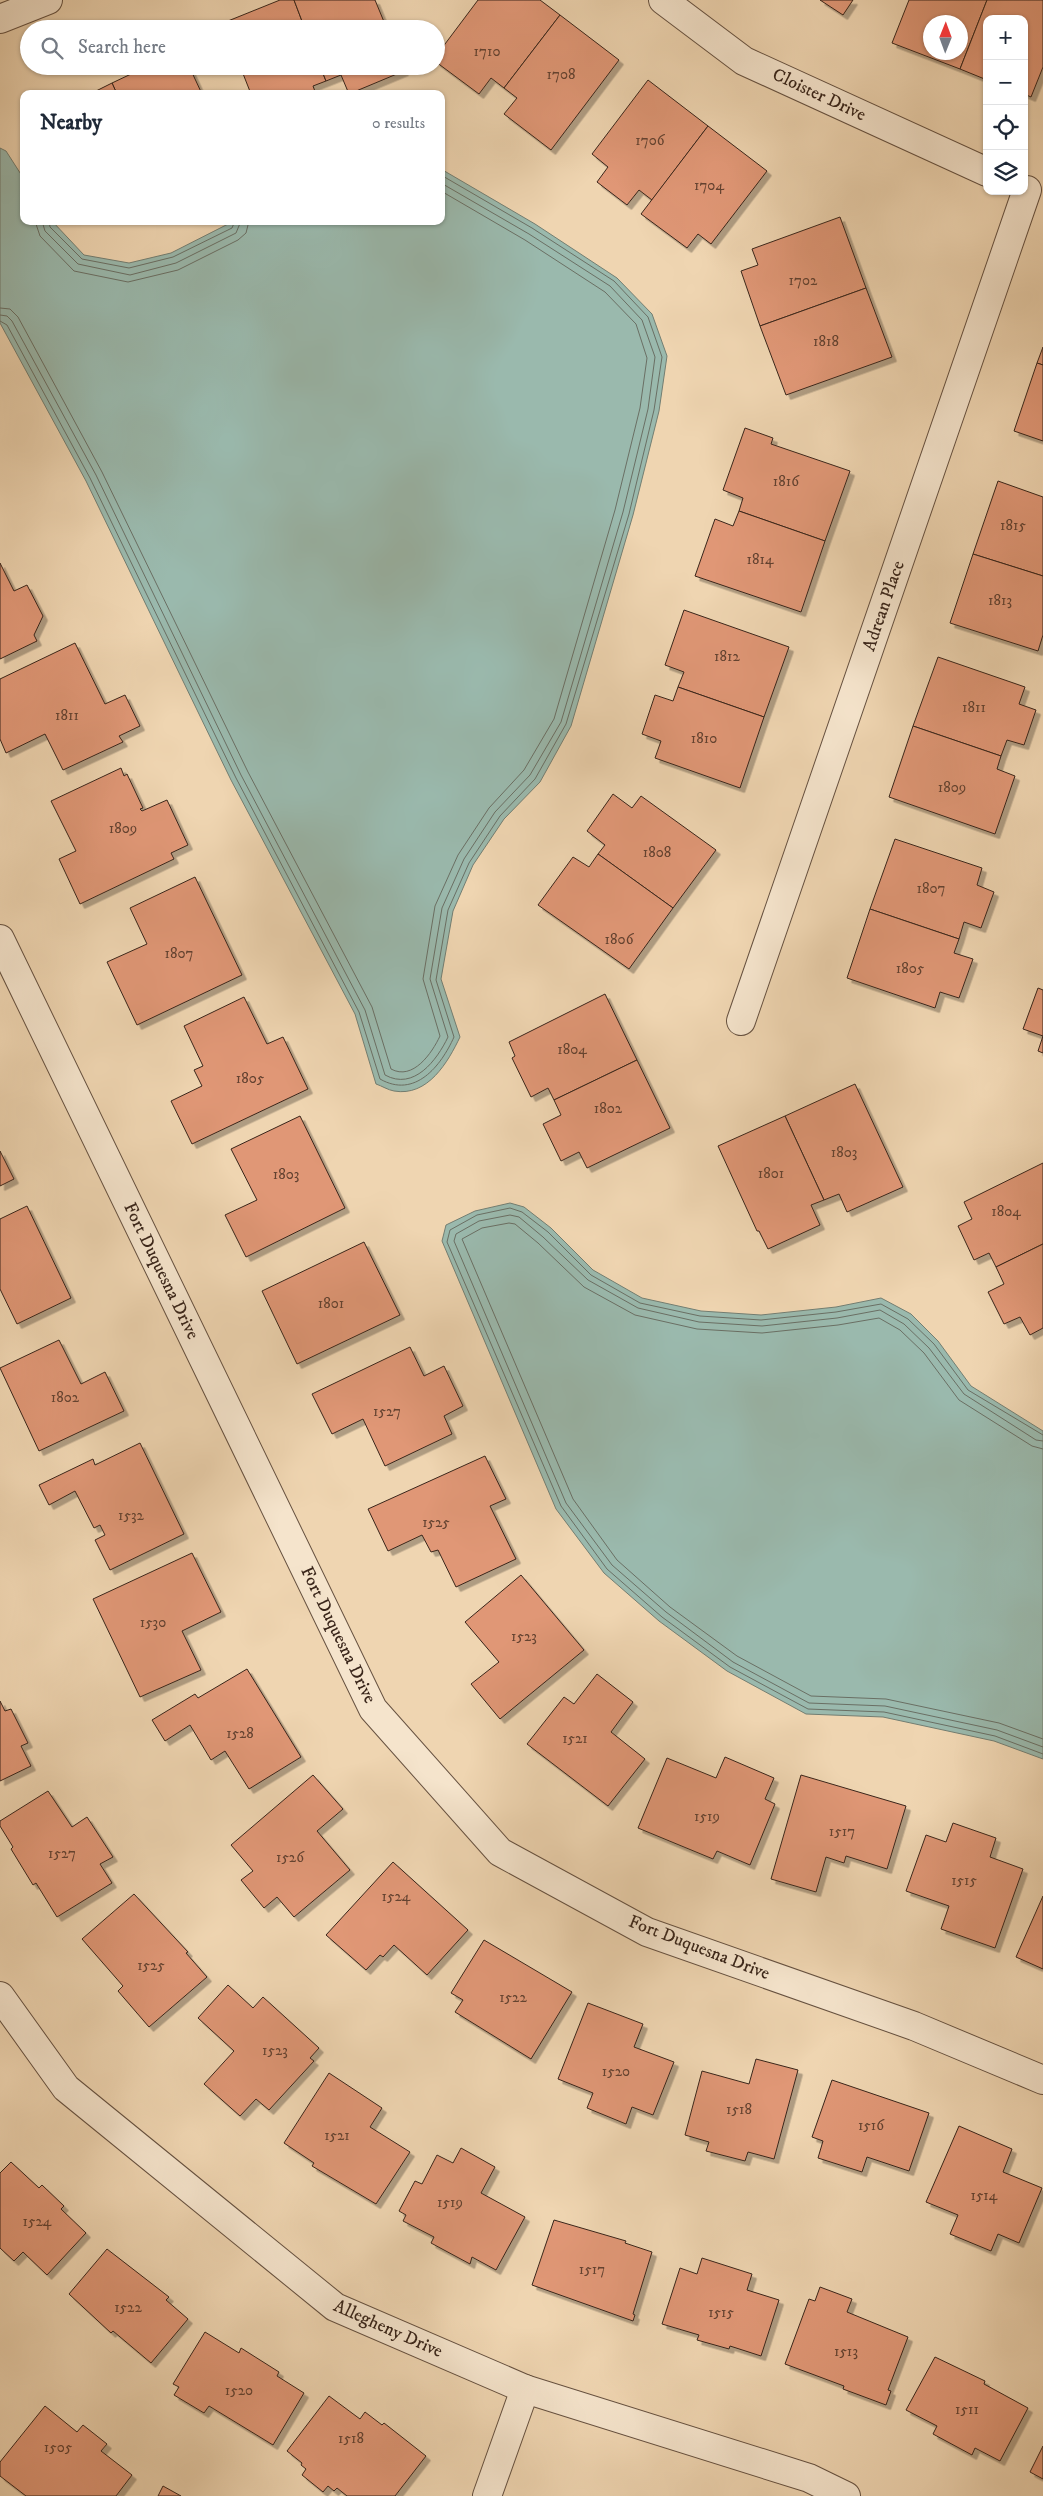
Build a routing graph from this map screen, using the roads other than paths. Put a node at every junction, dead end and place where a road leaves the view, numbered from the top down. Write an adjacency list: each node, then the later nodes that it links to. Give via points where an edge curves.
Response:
1 (48, 0): 3 (street)
2 (663, 0): 4 (street, Cloister Drive, via 744,61)
3 (0, 19)
4 (983, 170)
5 (1032, 191): 7 (street, Adrean Place)
6 (0, 939): 9 (street, Fort Duquesna Drive, via 373,1709 500,1852 647,1932 914,2026)
7 (741, 1021)
8 (0, 1996): 10 (street, Allegheny Drive, via 66,2088 335,2307)
9 (1043, 2080)
10 (525, 2389): 11 (street); 12 (street, Allegheny Drive, via 809,2478)
11 (487, 2496)
12 (846, 2496)

